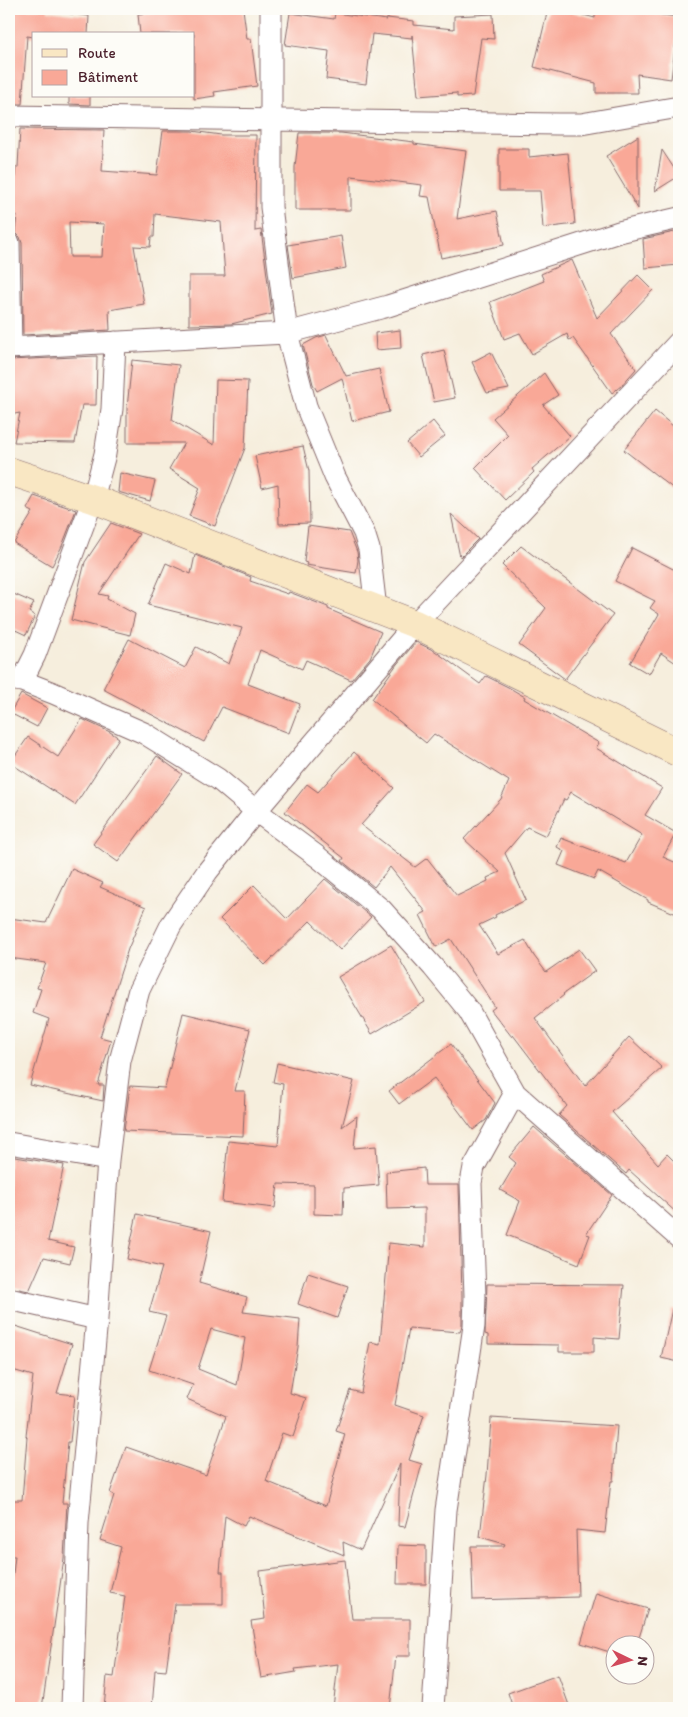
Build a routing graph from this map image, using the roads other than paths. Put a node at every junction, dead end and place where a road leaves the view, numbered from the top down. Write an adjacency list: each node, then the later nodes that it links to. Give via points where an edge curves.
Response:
1 (270, 9): 4 (street)
2 (679, 107): 4 (street, via 580,124)
3 (9, 116): 4 (street)
4 (270, 121): 7 (street, via 271,207)
5 (679, 218): 7 (street, via 619,232 388,306)
6 (9, 243): 10 (street)
7 (286, 333): 8 (street); 13 (street, via 306,406 335,477 364,533)
8 (115, 342): 10 (street); 12 (street, via 112,410)
9 (679, 342): 14 (street)
10 (10, 348)
11 (9, 471): 12 (main road)
12 (93, 499): 13 (main road); 15 (street, via 35,655)
13 (376, 609): 14 (main road)
14 (415, 624): 16 (main road); 17 (street)
15 (15, 680): 17 (street, via 144,733 218,779)
16 (679, 753)
17 (256, 811): 18 (street, via 380,909 469,1011); 20 (street, via 171,924 139,990 120,1061)
18 (515, 1093): 21 (street); 25 (street, via 474,1167 471,1183 474,1326 446,1510)
19 (9, 1143): 20 (street)
20 (108, 1160): 23 (street)
21 (679, 1238)
22 (9, 1300): 23 (street)
23 (98, 1319): 24 (street, via 78,1523)
24 (72, 1708)
25 (433, 1708)

